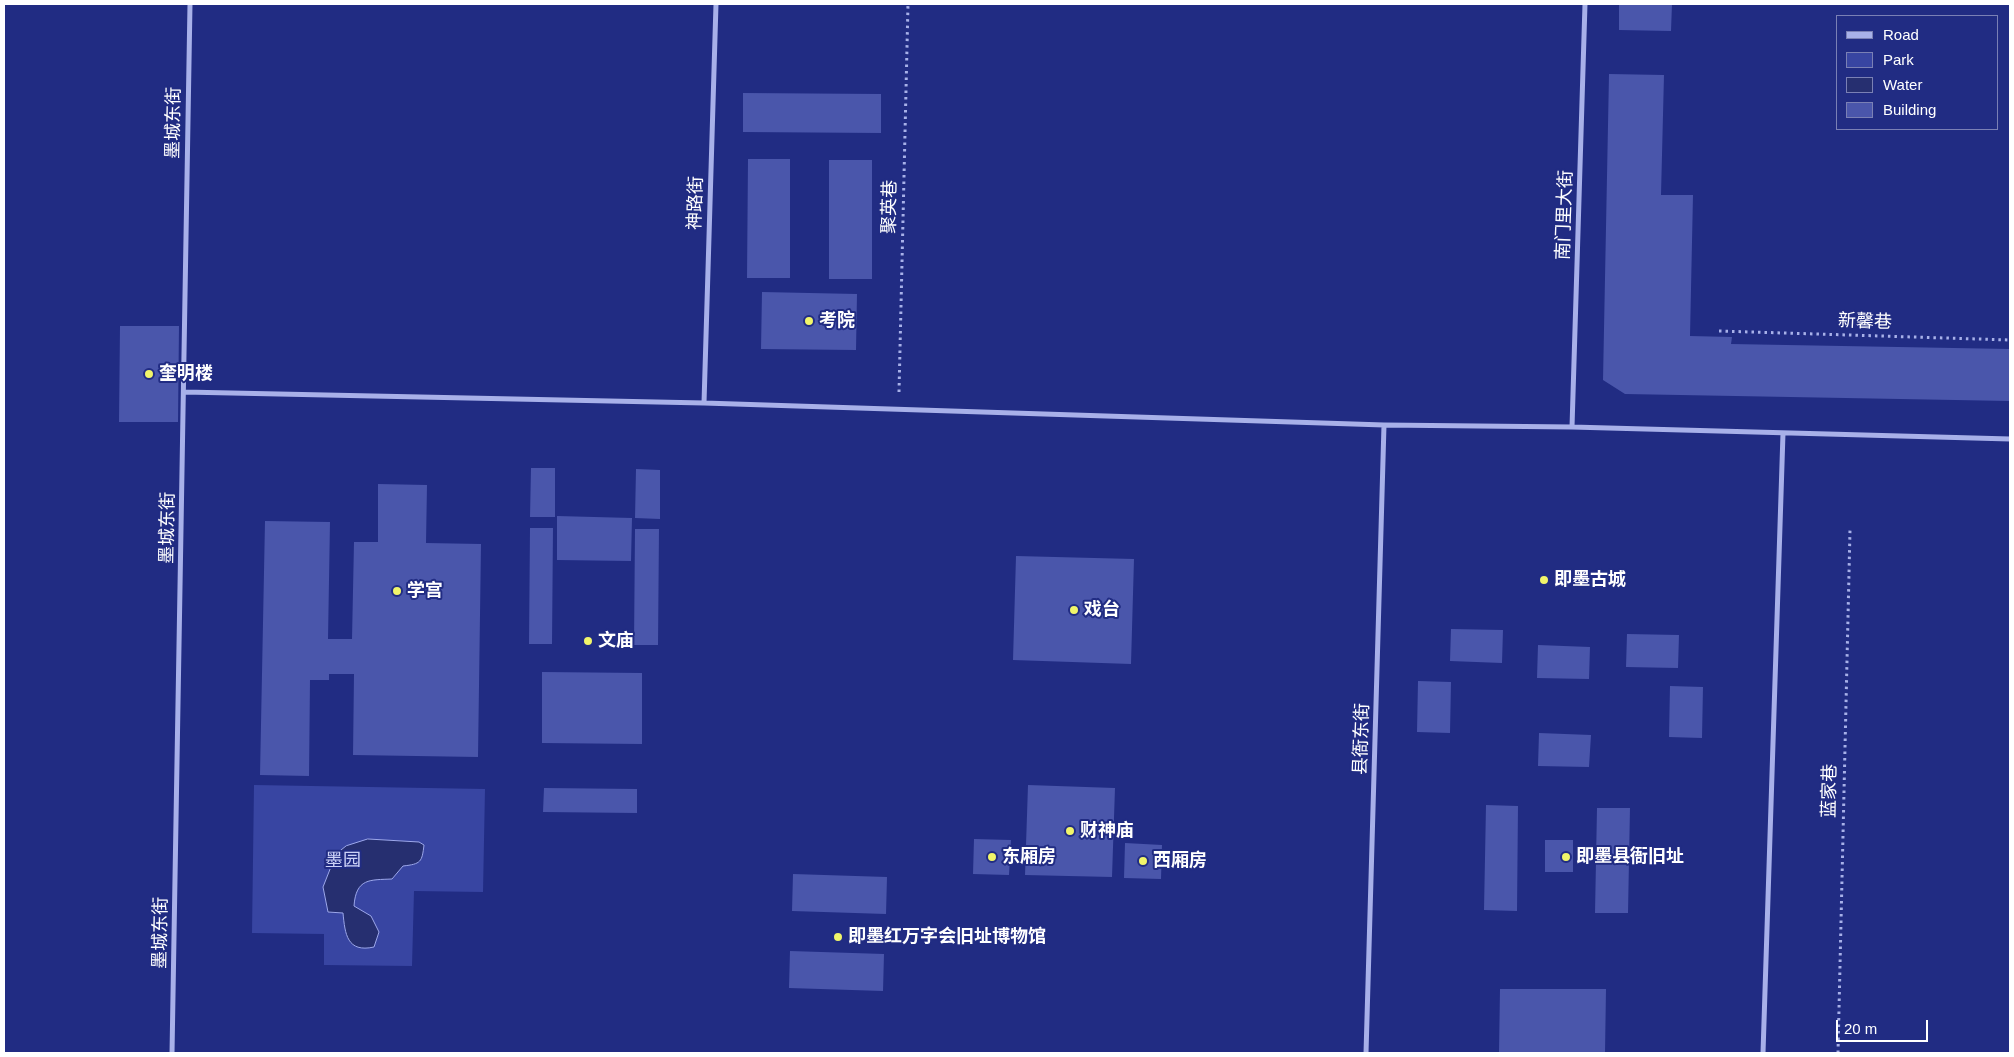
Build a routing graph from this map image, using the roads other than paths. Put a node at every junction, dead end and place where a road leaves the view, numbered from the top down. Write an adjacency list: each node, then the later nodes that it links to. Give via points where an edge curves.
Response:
1 (190, 4): 4 (street, 墨城东街)
2 (716, 4): 5 (street, 神路街)
3 (1585, 4): 7 (street, 南门里大街)
4 (184, 392): 5 (street); 10 (street, 墨城东街)
5 (704, 403): 6 (street)
6 (1384, 425): 7 (street); 11 (street, 县衙东街)
7 (1572, 427): 8 (street)
8 (1783, 433): 9 (street); 12 (street)
9 (2010, 439)
10 (172, 1053)
11 (1366, 1053)
12 (1763, 1053)

